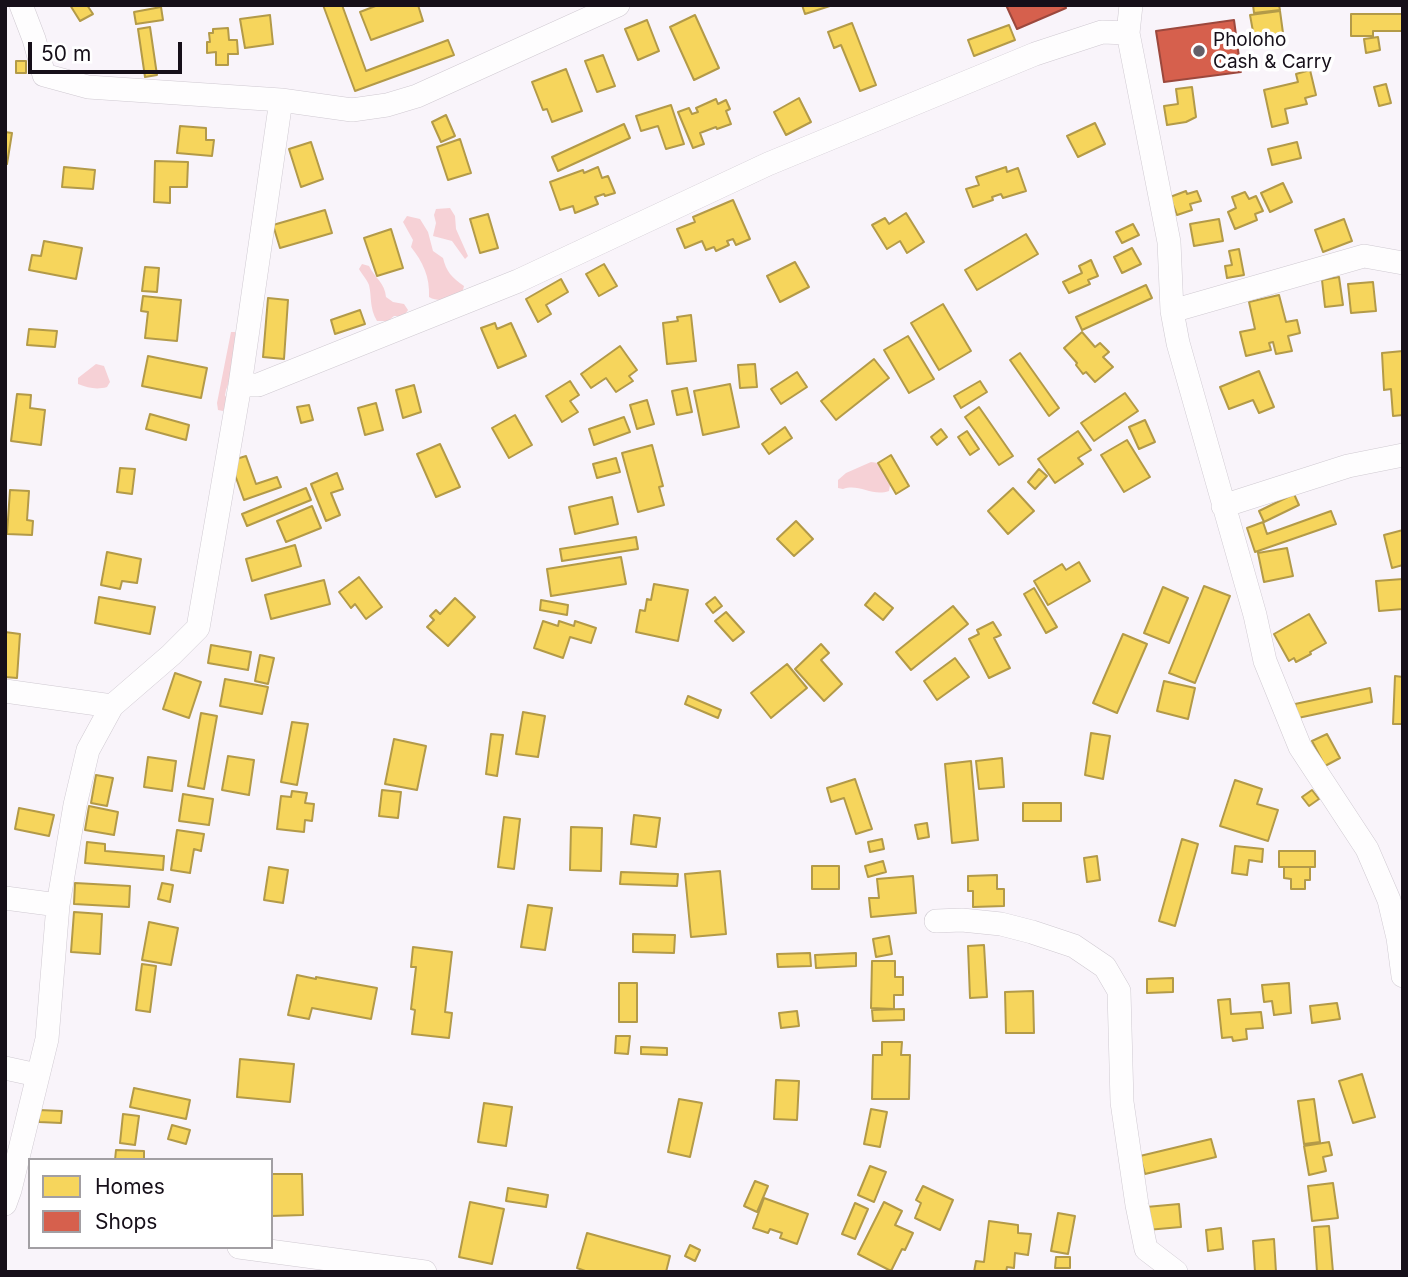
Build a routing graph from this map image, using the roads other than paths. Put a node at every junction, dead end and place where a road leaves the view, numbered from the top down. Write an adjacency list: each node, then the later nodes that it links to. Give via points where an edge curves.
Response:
1 (21, 5): 6 (street, via 44,75 88,87)
2 (618, 5): 4 (street)
3 (1132, 7): 5 (street)
4 (582, 12): 6 (street, via 417,96 352,110)
5 (1128, 33): 8 (street, via 1169,242); 9 (street, via 1102,32 1035,54 768,164 518,281 258,385)
6 (281, 100): 9 (street)
7 (1403, 263): 8 (street, via 1364,256)
8 (1172, 311): 11 (street)
9 (240, 385): 13 (street, via 198,628)
10 (1403, 455): 11 (street, via 1348,466)
11 (1223, 506): 17 (street, via 1265,662 1300,747 1367,849 1389,900)
12 (5, 691): 13 (street)
13 (112, 706): 15 (street, via 88,750)
14 (5, 898): 15 (street)
15 (58, 905): 19 (street, via 47,1039)
16 (936, 921): 23 (street, via 962,920 1032,932 1074,946 1105,967 1119,991 1122,1102 1146,1249)
17 (1403, 976)
18 (5, 1068): 19 (street)
19 (37, 1075): 20 (street)
20 (15, 1197)
21 (254, 1249): 22 (street)
22 (425, 1272)
23 (1176, 1272)

